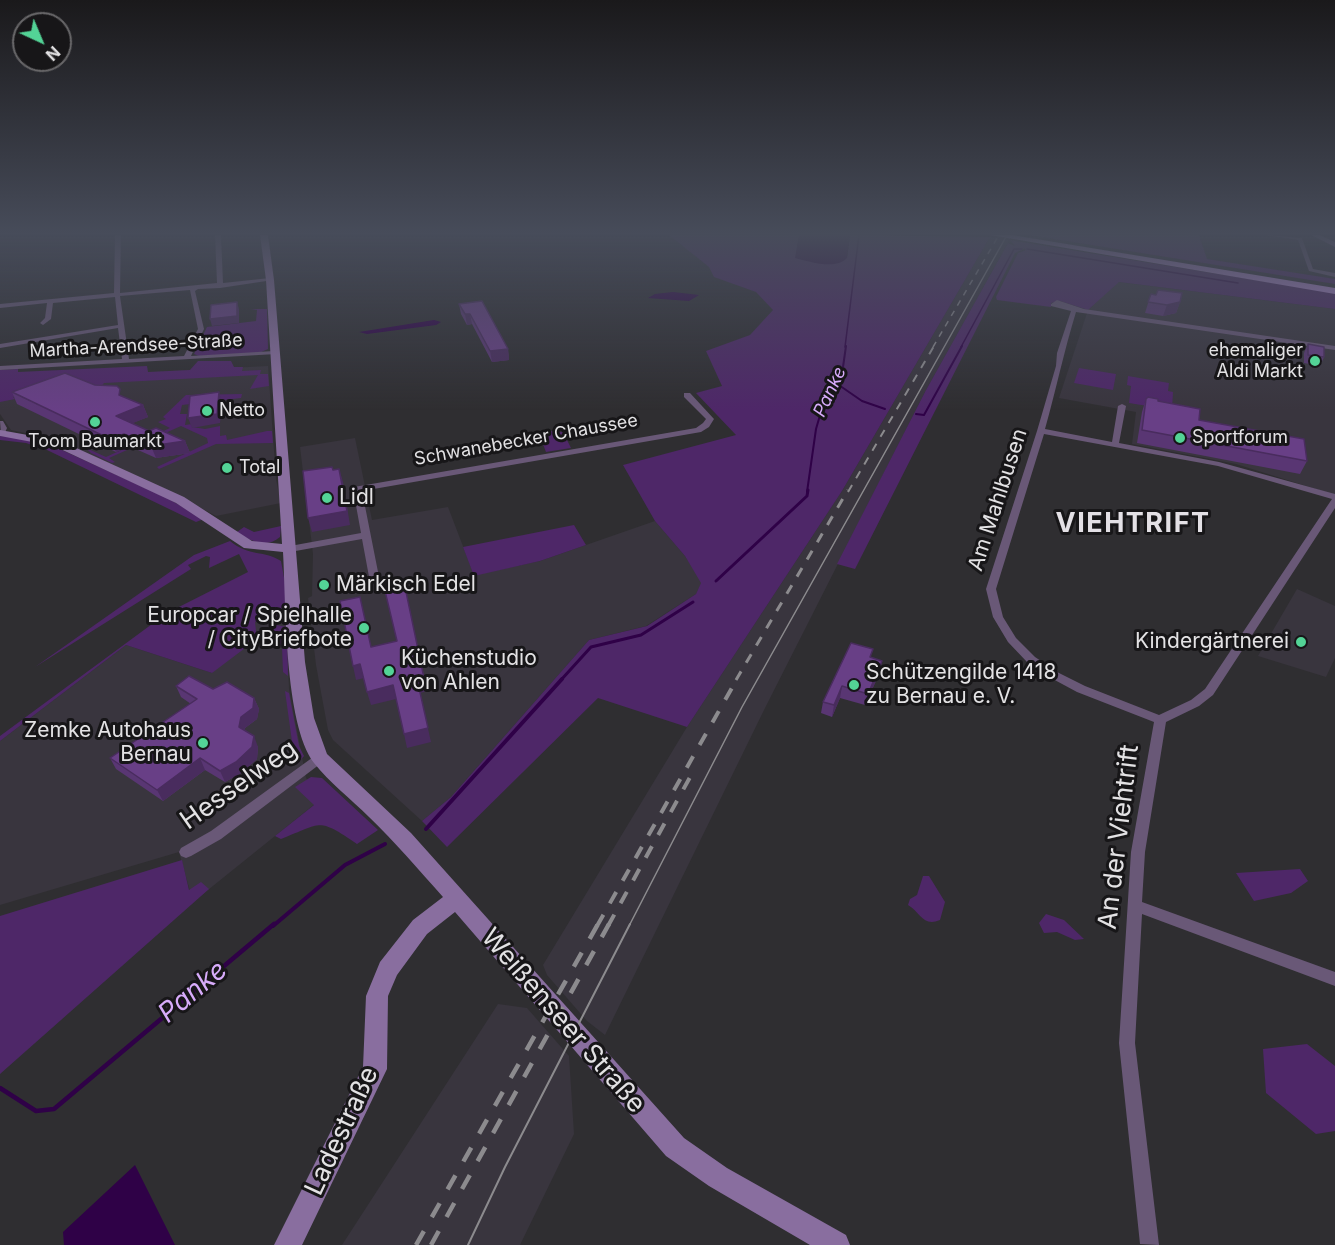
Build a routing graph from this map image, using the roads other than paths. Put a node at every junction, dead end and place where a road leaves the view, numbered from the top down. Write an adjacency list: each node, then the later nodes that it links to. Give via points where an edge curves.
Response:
1 (117, 293): 4 (street); 7 (street)
2 (192, 293): 11 (street, via 201,329)
3 (271, 293): 10 (main road)
4 (50, 302): 5 (street); 6 (street, via 48,319)
5 (0, 306)
6 (43, 323)
7 (121, 326): 8 (street); 12 (street)
8 (0, 346)
9 (1335, 348): 17 (street, Am Mahlbusen, via 1078,310 1065,335)
10 (274, 353): 11 (street, Martha-Arendsee-Straße); 21 (main road)
11 (186, 358): 12 (street, Martha-Arendsee-Straße)
12 (126, 361): 13 (street, Martha-Arendsee-Straße)
13 (0, 368)
14 (687, 395): 20 (street, Schwanebecker Chaussee, via 710,419 698,430 357,489)
15 (1122, 406): 18 (street)
16 (0, 430): 21 (main road, via 57,443 111,468 195,509 249,546)
17 (1041, 431): 18 (street); 23 (street, Am Mahlbusen, via 991,589 992,608 1021,649 1051,671 1092,694)
18 (1115, 445): 19 (street, via 1229,467)
19 (1335, 499): 23 (street, An der Viehtrift, via 1209,692)
20 (366, 535): 21 (street); 22 (street, Schwanebecker Chaussee)
21 (290, 549): 24 (main road, via 304,716 311,743)
22 (375, 582)
23 (1160, 720): 27 (street, An der Viehtrift, via 1144,807)
24 (320, 758): 25 (street, Hesselweg, via 216,835); 26 (main road, Weißenseer Straße, via 404,839)
25 (186, 852)
26 (456, 898): 30 (main road, Ladestraße, via 420,927 388,969 377,996 375,1069); 31 (main road, Weißenseer Straße, via 675,1147 718,1177)
27 (1134, 904): 28 (street); 29 (street, An der Viehtrift, via 1127,1042)
28 (1335, 979)
29 (1150, 1244)
30 (288, 1245)
31 (837, 1245)

